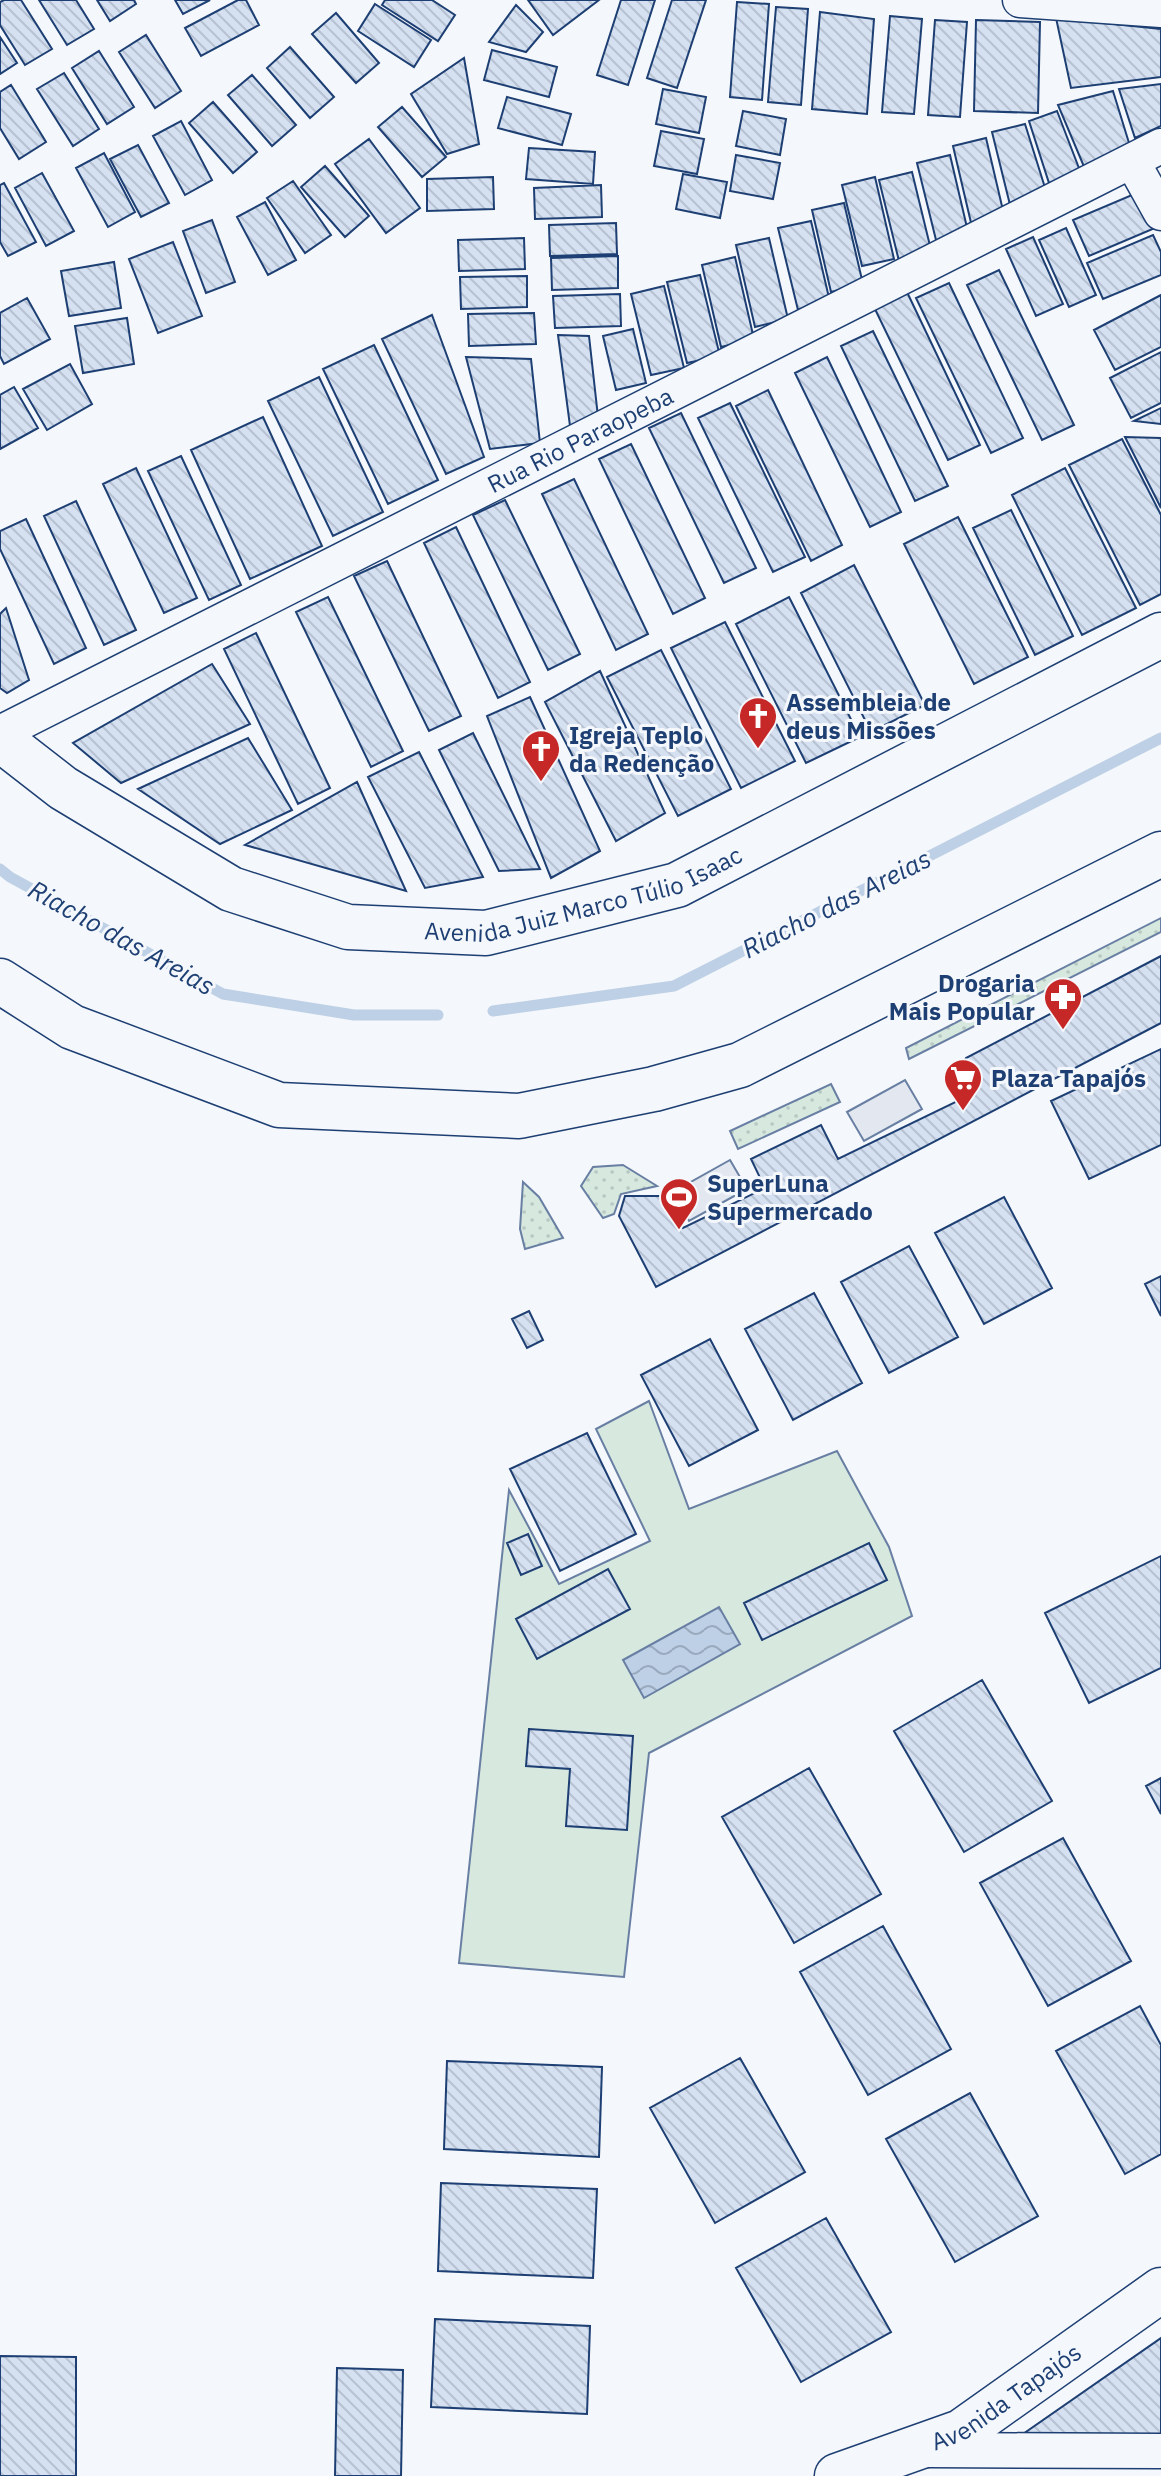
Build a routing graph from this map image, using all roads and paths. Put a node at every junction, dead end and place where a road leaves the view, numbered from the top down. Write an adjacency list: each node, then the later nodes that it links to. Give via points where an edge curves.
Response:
1 (1020, 0): 2 (street)
2 (1161, 10)
3 (1147, 154): 4 (street); 6 (street, Rua Rio Paraopeba)
4 (1161, 213)
5 (1161, 635): 7 (main road, Avenida Juiz Marco Túlio Isaac, via 677,885 486,933 348,927 231,889 63,788)
6 (0, 733)
7 (0, 739)
8 (1161, 854): 9 (main road, via 740,1065 654,1089 519,1116 279,1105 72,1027)
9 (0, 981)
10 (1161, 2290): 11 (main road, Avenida Tapajós, via 961,2432)
11 (911, 2450): 12 (street); 13 (main road, Avenida Tapajós)
12 (1161, 2451)
13 (846, 2475)

